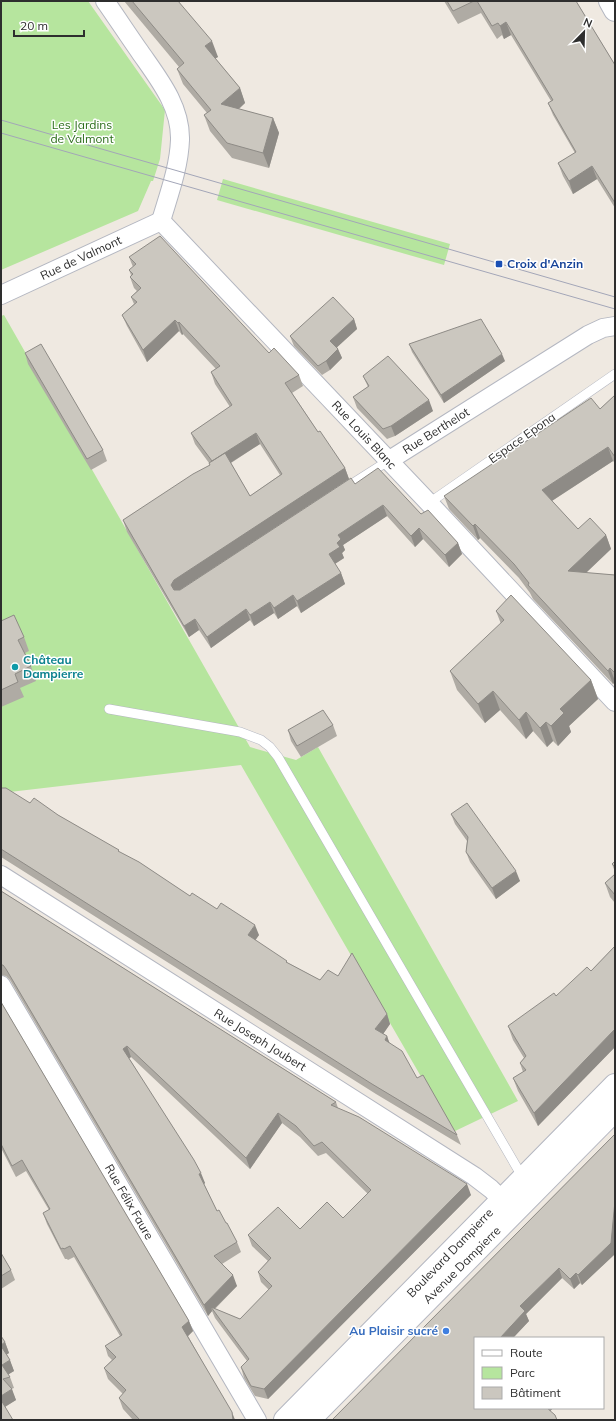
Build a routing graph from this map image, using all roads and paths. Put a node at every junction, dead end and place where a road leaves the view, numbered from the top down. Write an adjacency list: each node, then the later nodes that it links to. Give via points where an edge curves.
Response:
1 (105, 1): 4 (street, via 157,76 171,101 179,125 179,152)
2 (610, 1): 3 (main road)
3 (615, 10)
4 (162, 220): 5 (street, Rue de Valmont); 8 (street, Rue Louis Blanc)
5 (1, 295)
6 (615, 326): 8 (street, Rue Berthelot, via 588,335)
7 (615, 374): 10 (lane, Espace Epona)
8 (388, 460): 9 (lane, Rue Berthelot); 10 (street, Rue Louis Blanc)
9 (336, 494)
10 (429, 502): 11 (street, Rue Louis Blanc)
11 (615, 702)
12 (109, 709): 17 (lane, via 240,732 261,740 270,747)
13 (1, 875): 18 (street, Rue Joseph Joubert, via 468,1172 483,1182)
14 (1, 984): 19 (street, Rue Félix Faure)
15 (615, 1085): 17 (main road, Boulevard Dampierre)
16 (615, 1110): 17 (main road)
17 (528, 1186): 18 (main road, Boulevard Dampierre)
18 (508, 1206): 20 (main road, Boulevard Dampierre); 21 (main road, Avenue Dampierre)
19 (257, 1420)
20 (285, 1420)
21 (309, 1420)

